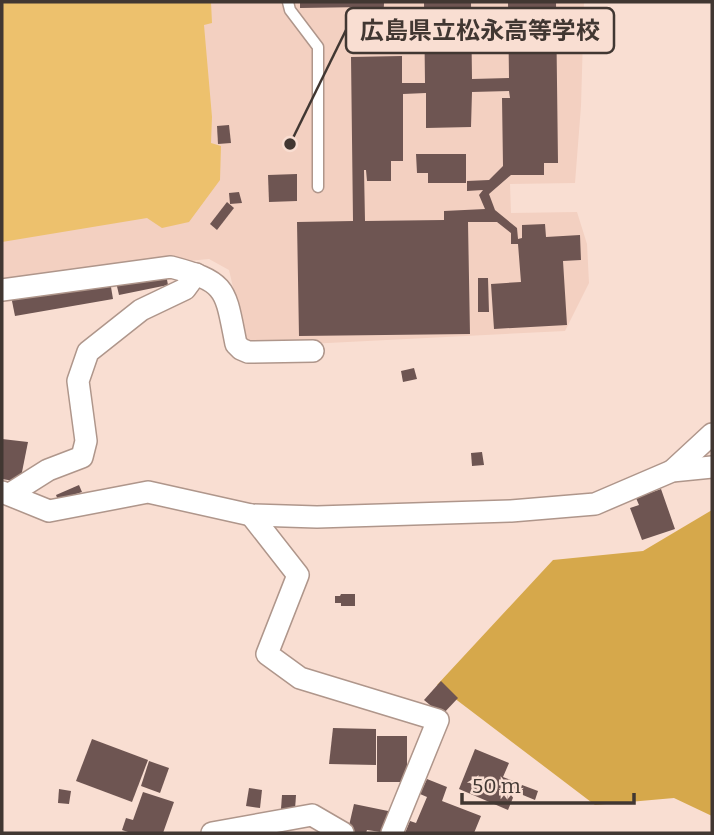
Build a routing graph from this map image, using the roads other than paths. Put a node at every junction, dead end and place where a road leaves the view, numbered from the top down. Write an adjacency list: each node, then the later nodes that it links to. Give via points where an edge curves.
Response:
1 (288, 2): 2 (lane, via 318,47)
2 (318, 187)
3 (196, 274): 4 (street, via 171,267); 5 (street, via 224,292 241,349); 9 (street, via 185,289 141,310 88,352 78,381 86,441 82,457)
4 (2, 290)
5 (313, 351)
6 (712, 434): 8 (street)
7 (712, 467): 8 (street)
8 (672, 471): 10 (street, via 595,503 497,511)
9 (6, 493): 10 (street, via 49,511 148,492)
10 (251, 515): 13 (street, via 298,575 267,654 300,678 438,720)
11 (212, 833): 12 (street, via 312,815)
12 (343, 833)
13 (392, 833)

